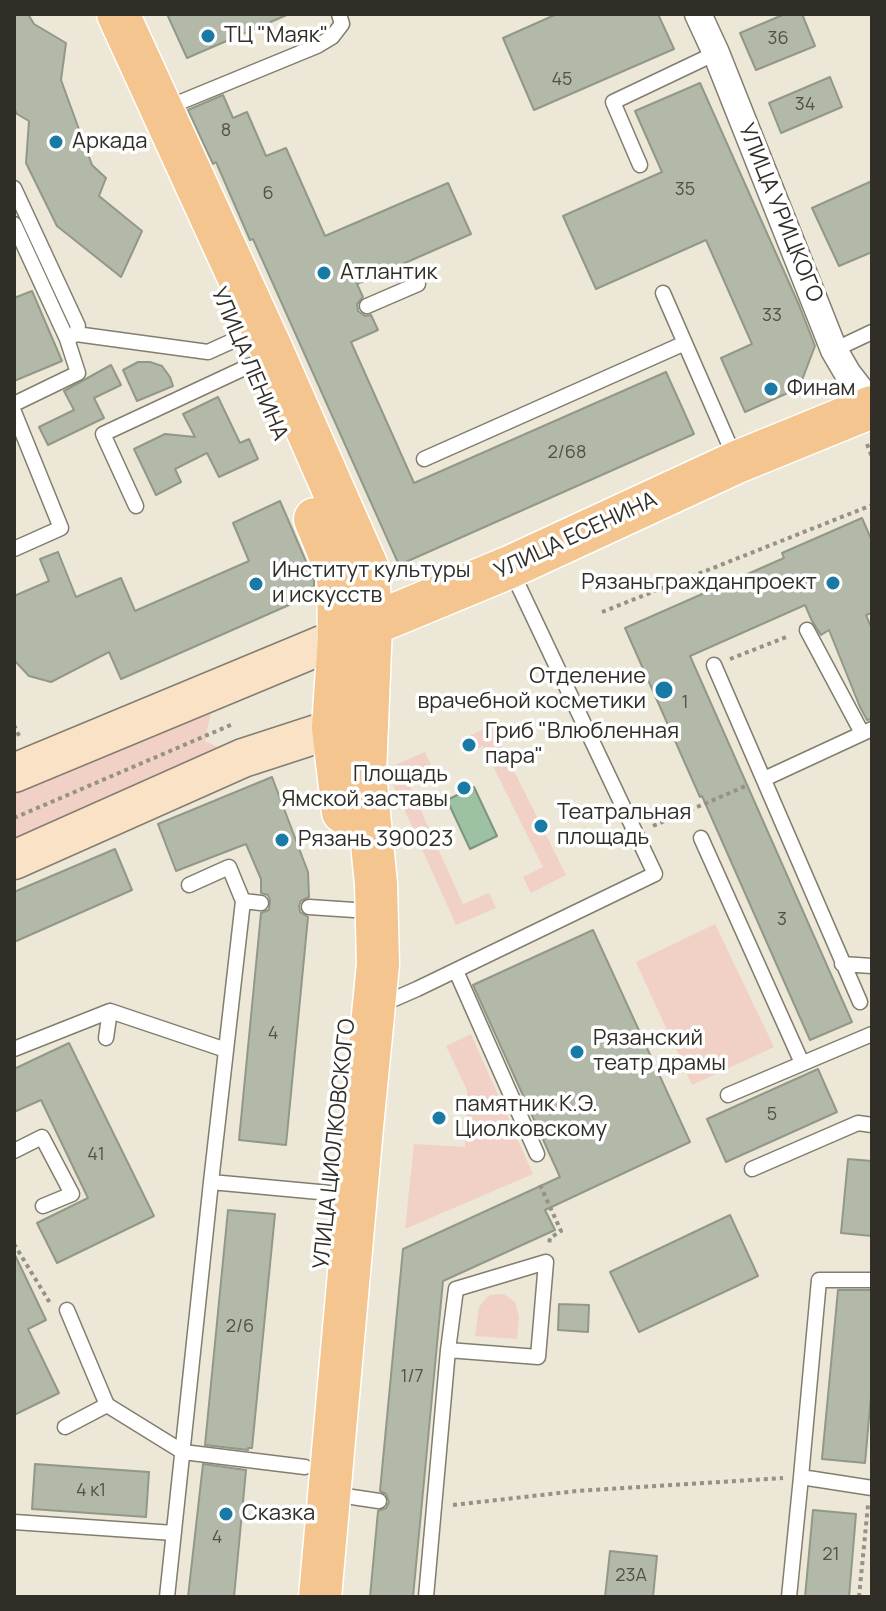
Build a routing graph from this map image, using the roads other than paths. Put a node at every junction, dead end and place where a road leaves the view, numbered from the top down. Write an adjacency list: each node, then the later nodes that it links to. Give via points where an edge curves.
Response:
1 (94, 14): 16 (main road, УЛИЦА ЛЕНИНА)
2 (118, 14): 6 (main road, УЛИЦА ЛЕНИНА)
3 (339, 14): 6 (lane, via 342,24 317,46)
4 (698, 14): 5 (street, УЛИЦА УРИЦКОГО)
5 (716, 53): 7 (lane, via 613,102); 17 (street, УЛИЦА УРИЦКОГО)
6 (161, 110): 16 (main road, УЛИЦА ЛЕНИНА)
7 (640, 165)
8 (14, 188): 14 (lane, via 78,326)
9 (14, 224): 14 (lane)
10 (418, 284): 12 (lane)
11 (663, 293): 15 (lane)
12 (367, 306)
13 (872, 332): 17 (lane)
14 (71, 337): 16 (lane, via 208,352); 18 (lane, via 78,373)
15 (685, 343): 21 (lane); 22 (lane)
16 (261, 349): 23 (lane, via 103,434); 27 (main road, УЛИЦА ЛЕНИНА)
17 (834, 350): 20 (street, УЛИЦА УРИЦКОГО)
18 (14, 404)
19 (14, 412): 24 (lane, via 61,528)
20 (870, 417): 22 (main road, УЛИЦА ЕСЕНИНА)
21 (424, 459)
22 (737, 462): 25 (main road, УЛИЦА ЕСЕНИНА)
23 (136, 506)
24 (14, 549)
25 (514, 576): 27 (main road, УЛИЦА ЕСЕНИНА); 42 (lane, via 655,874)
26 (807, 630): 30 (lane)
27 (355, 632): 29 (main road, УЛИЦА ЛЕНИНА); 31 (main road, УЛИЦА ЕСЕНИНА)
28 (714, 665): 32 (lane)
29 (350, 723): 34 (main road, via 243,758); 39 (main road, УЛИЦА ЦИОЛКОВСКОГО, via 344,815 354,863); 44 (main road, УЛИЦА ЦИОЛКОВСКОГО, via 365,773 375,869)
30 (867, 731): 32 (lane)
31 (14, 773)
32 (764, 779): 40 (lane)
33 (701, 838): 50 (lane)
34 (14, 860)
35 (189, 885): 36 (lane, via 229,867)
36 (243, 901): 37 (lane); 49 (lane)
37 (261, 903)
38 (309, 907): 39 (lane)
39 (354, 910): 57 (main road, УЛИЦА ЦИОЛКОВСКОГО)
40 (842, 964): 41 (lane); 43 (lane)
41 (872, 966)
42 (456, 971): 44 (lane); 54 (lane)
43 (860, 1002)
44 (374, 1008): 66 (main road, УЛИЦА ЦИОЛКОВСКОГО)
45 (110, 1011): 47 (lane); 48 (lane); 49 (lane)
46 (872, 1034): 50 (lane)
47 (106, 1038)
48 (14, 1049)
49 (226, 1050): 56 (lane)
50 (802, 1063): 51 (lane)
51 (728, 1095)
52 (872, 1125): 55 (lane, via 858,1123)
53 (14, 1151): 58 (lane, via 42,1137 72,1194)
54 (537, 1154)
55 (752, 1169)
56 (211, 1182): 57 (lane); 64 (lane)
57 (330, 1193): 66 (main road, УЛИЦА ЦИОЛКОВСКОГО)
58 (43, 1206)
59 (872, 1280): 65 (lane, via 819,1280)
60 (67, 1310): 62 (lane)
61 (448, 1350): 61 (lane, via 456,1289 546,1262 538,1357); 74 (lane, via 428,1507)
62 (107, 1405): 63 (lane); 64 (lane)
63 (65, 1427)
64 (183, 1452): 66 (lane); 70 (lane)
65 (801, 1477): 67 (lane); 75 (lane)
66 (317, 1480): 68 (lane); 72 (main road, УЛИЦА ЦИОЛКОВСКОГО); 73 (main road, УЛИЦА ЦИОЛКОВСКОГО)
67 (871, 1488)
68 (379, 1501)
69 (14, 1522): 70 (lane)
70 (174, 1533): 71 (lane)
71 (167, 1597)
72 (295, 1597)
73 (320, 1597)
74 (426, 1597)
75 (789, 1597)

